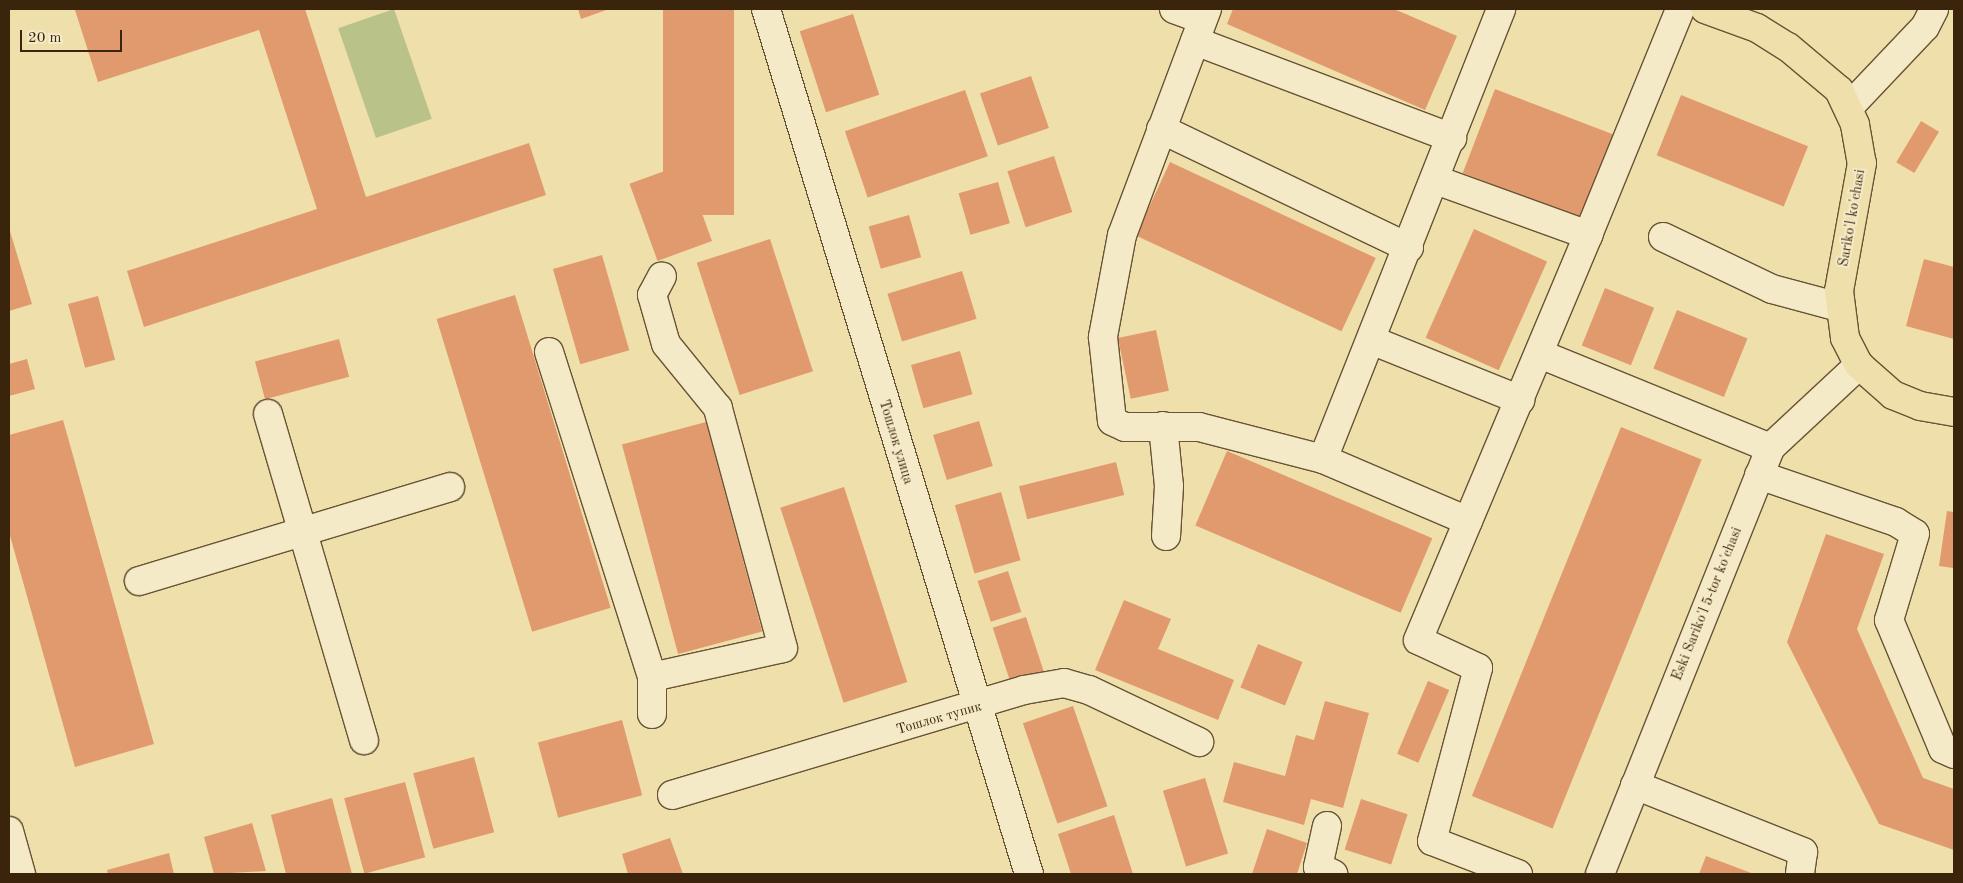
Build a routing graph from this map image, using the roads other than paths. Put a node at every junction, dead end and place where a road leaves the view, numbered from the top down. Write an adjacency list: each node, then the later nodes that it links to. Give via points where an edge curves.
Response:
1 (766, 9): 34 (street, Тошлок улица)
2 (1174, 9): 7 (street)
3 (1501, 9): 10 (street)
4 (1680, 9): 12 (street)
5 (1705, 9): 8 (main road, Sariko'l ko'chasi, via 1757,28 1807,59 1839,90)
6 (1934, 9): 8 (street, via 1925,26)
7 (1202, 23): 9 (street); 10 (street)
8 (1848, 107): 16 (main road, Sariko'l ko'chasi, via 1862,163)
9 (1161, 129): 14 (street); 24 (street, via 1122,235 1103,337 1112,421 1125,427)
10 (1452, 138): 11 (street)
11 (1436, 180): 12 (street); 14 (street)
12 (1588, 235): 19 (street)
13 (1663, 237): 16 (street, via 1772,289)
14 (1409, 248): 17 (street)
15 (662, 276): 33 (street, via 652,294 666,344 718,408 783,648)
16 (1839, 307): 20 (main road, Sariko'l ko'chasi, via 1845,338)
17 (1371, 340): 21 (street); 26 (street)
18 (549, 352): 33 (street)
19 (1540, 354): 21 (street); 25 (street)
20 (1859, 365): 22 (main road, Sariko'l ko'chasi, via 1893,395 1920,406); 25 (street, Eski Sariko'l 5-tor ko'chasi)
21 (1520, 400): 29 (street)
22 (1954, 412)
23 (268, 414): 30 (street)
24 (1163, 426): 26 (street, via 1199,427); 31 (street, via 1169,486)
25 (1770, 448): 27 (street, Eski Sariko'l 5-tor ko'chasi)
26 (1323, 459): 29 (street)
27 (1759, 475): 38 (street, via 1896,522 1915,534 1888,620 1943,749); 39 (street, Eski Sariko'l 5-tor ko'chasi)
28 (450, 487): 30 (street)
29 (1468, 521): 46 (street, via 1418,640 1478,668 1432,841)
30 (302, 531): 32 (street); 36 (street)
31 (1166, 536)
32 (139, 581)
33 (652, 677): 35 (street)
34 (976, 708): 37 (street, Тошлок тупик, via 1024,690 1064,683 1089,690); 40 (street, Тошлок тупик); 44 (street, Тошлок улица)
35 (652, 714)
36 (364, 740)
37 (1199, 742)
38 (1954, 754)
39 (1635, 785): 47 (street, Eski Sariko'l 5-tor ko'chasi); 48 (street, via 1803,852)
40 (672, 795)
41 (1327, 826): 45 (street, via 1318,867)
42 (9, 831): 43 (street)
43 (21, 874)
44 (1029, 874)
45 (1333, 874)
46 (1518, 874)
47 (1600, 874)
48 (1800, 874)

